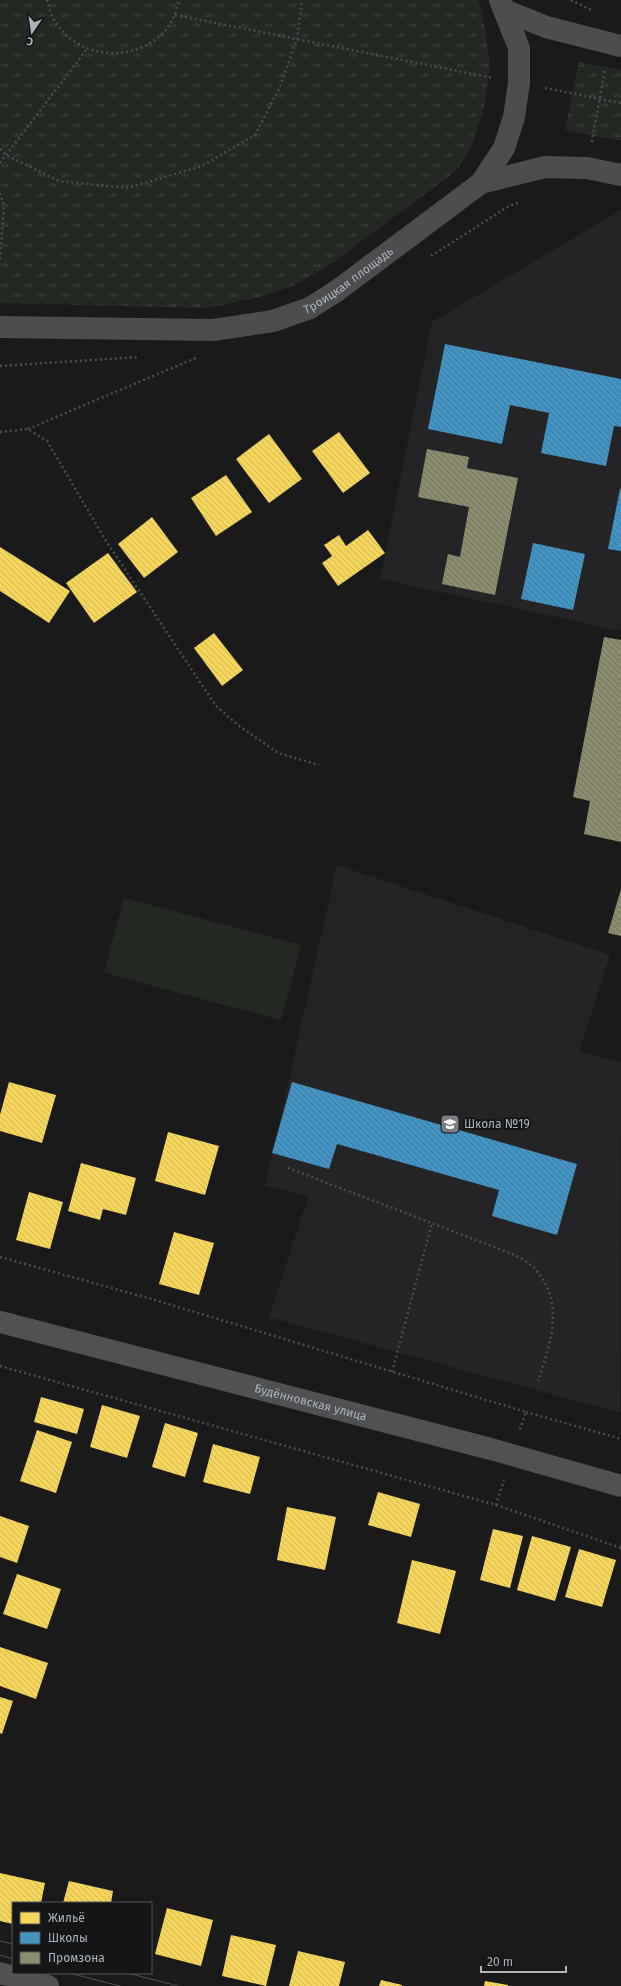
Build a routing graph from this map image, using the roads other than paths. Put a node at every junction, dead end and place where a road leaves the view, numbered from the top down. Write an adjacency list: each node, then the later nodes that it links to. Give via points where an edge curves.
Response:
1 (502, 5): 2 (main road, via 546,26); 4 (main road, Троицкая площадь, via 519,48 520,83 514,117 504,148)
2 (621, 46)
3 (621, 175): 4 (main road, via 587,168 545,167)
4 (481, 183): 5 (main road, Троицкая площадь, via 338,290 310,308 273,321 212,330)
5 (0, 327)
6 (0, 1323): 7 (street, Будённовская улица, via 491,1449)
7 (621, 1486)
8 (0, 1973): 9 (street)
9 (48, 1986)

